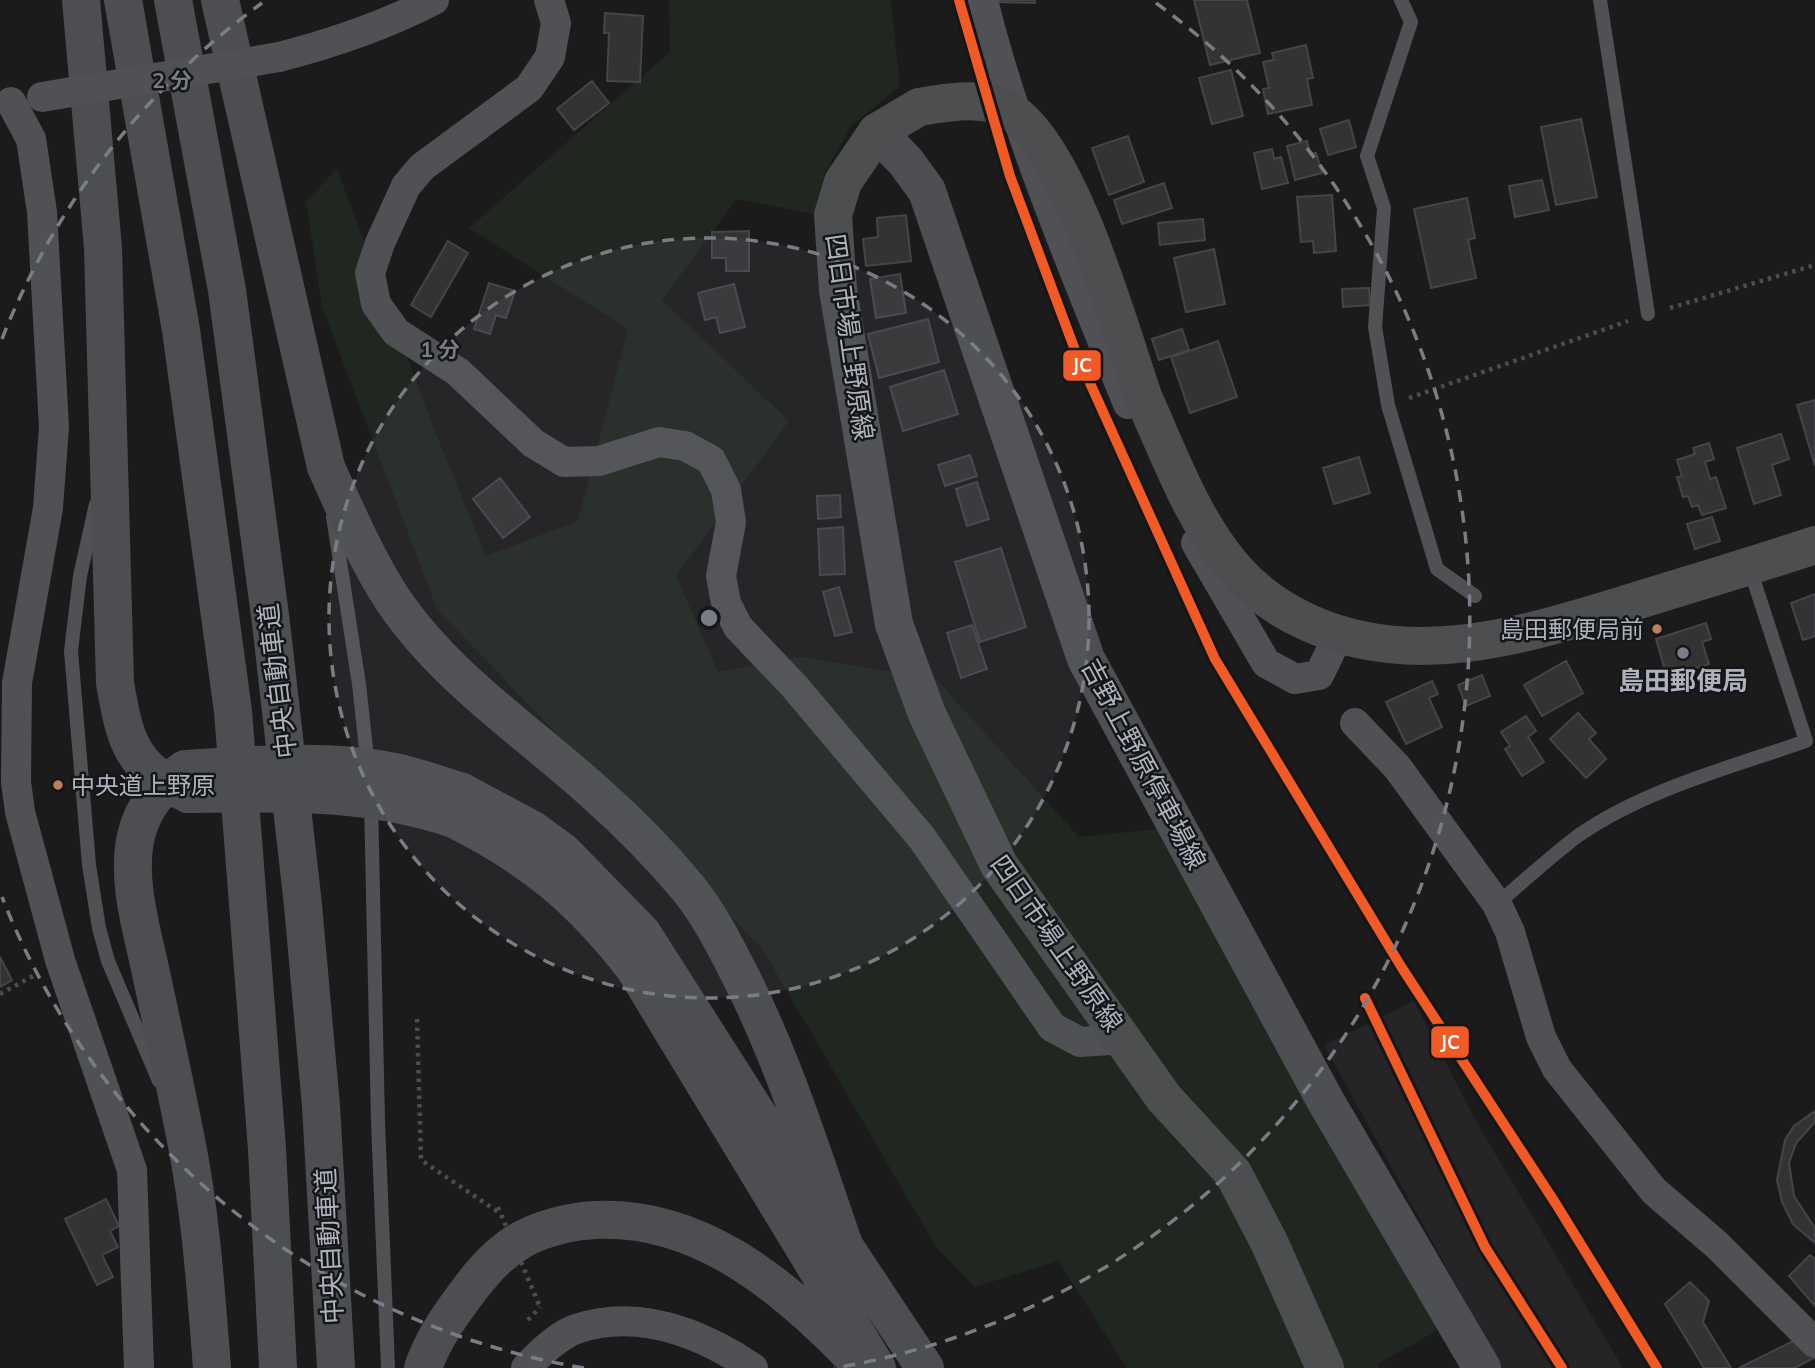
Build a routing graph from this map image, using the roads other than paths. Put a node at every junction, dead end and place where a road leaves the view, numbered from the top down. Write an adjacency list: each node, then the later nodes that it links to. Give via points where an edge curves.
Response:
1 (81, 0): 13 (highway, via 103,248)
2 (123, 0): 30 (highway, 中央自動車道, via 181,330 233,711 267,1149)
3 (173, 0): 31 (highway, 中央自動車道, via 227,290 271,622 321,1106)
4 (220, 0): 14 (highway)
5 (434, 0): 10 (street, bridge, via 333,44 279,57)
6 (549, 0): 24 (street, via 556,23 550,57 529,88 422,167 406,186 370,273 376,304 396,331 458,372 533,443 564,462 599,461 659,442 685,446 710,460 726,490 731,522 721,576 726,603 738,627 804,697 922,838 1052,1027 1080,1042)
7 (983, 0): 18 (street, via 996,55 1072,264 1157,476 1266,663 1295,679 1319,675)
8 (1401, 0): 17 (lane, via 1411,22 1367,156 1384,208 1375,327 1388,405 1437,569)
9 (1600, 0): 12 (lane)
10 (5, 101): 21 (street, via 31,139 42,212 54,426 47,508 17,683)
11 (877, 132): 18 (main road, 四日市場上野原線, bridge, via 919,107 953,101 980,102 1015,114 1047,149 1082,222 1144,399 1205,528 1232,567 1258,593); 24 (main road, 四日市場上野原線, via 843,182 833,215 838,290 894,624 926,714 999,865); 40 (main road, 吉野上野原停車場線, via 927,191 1086,659 1325,1100)
12 (1648, 314)
13 (110, 450): 20 (highway, via 115,684 121,717 144,767); 25 (lane, via 88,534 73,621 72,678 89,865 108,961)
14 (326, 467): 26 (highway, via 393,600 420,633 466,683 627,824 697,902 720,936 769,1036); 32 (lane, via 359,684 374,825 378,1122)
15 (1815, 545): 16 (main road, 四日市場上野原線)
16 (1749, 567): 18 (main road, 四日市場上野原線, via 1479,643 1392,647); 23 (lane, via 1806,741 1664,790 1609,817 1578,836)
17 (1475, 596)
18 (1338, 636)
19 (1355, 723): 23 (street, via 1397,767)
20 (179, 782): 22 (highway, bridge, via 262,764 352,767 394,772); 25 (highway, via 149,802 136,836 134,867 137,908)
21 (8, 783): 28 (street, via 60,960 132,1170)
22 (458, 806): 26 (highway, via 533,830 564,852 642,933); 37 (highway, via 486,835 565,889 611,938 658,1003)
23 (1497, 904): 27 (street, via 1510,932 1541,1037 1557,1069 1654,1191 1717,1245)
24 (1125, 1040): 39 (main road, 四日市場上野原線, via 1164,1098 1233,1173)
25 (187, 1143): 29 (highway, via 204,1264)
26 (846, 1251): 38 (highway)
27 (1815, 1343)
28 (139, 1368)
29 (212, 1368)
30 (278, 1368)
31 (336, 1368)
32 (388, 1368)
33 (423, 1368): 36 (highway, via 452,1312 500,1253 524,1236 599,1220 640,1221 716,1248 803,1306)
34 (526, 1368): 35 (street, via 575,1329 624,1321 671,1326 720,1346)
35 (753, 1368)
36 (864, 1368)
37 (877, 1368)
38 (925, 1368)
39 (1325, 1368)
40 (1482, 1368)

